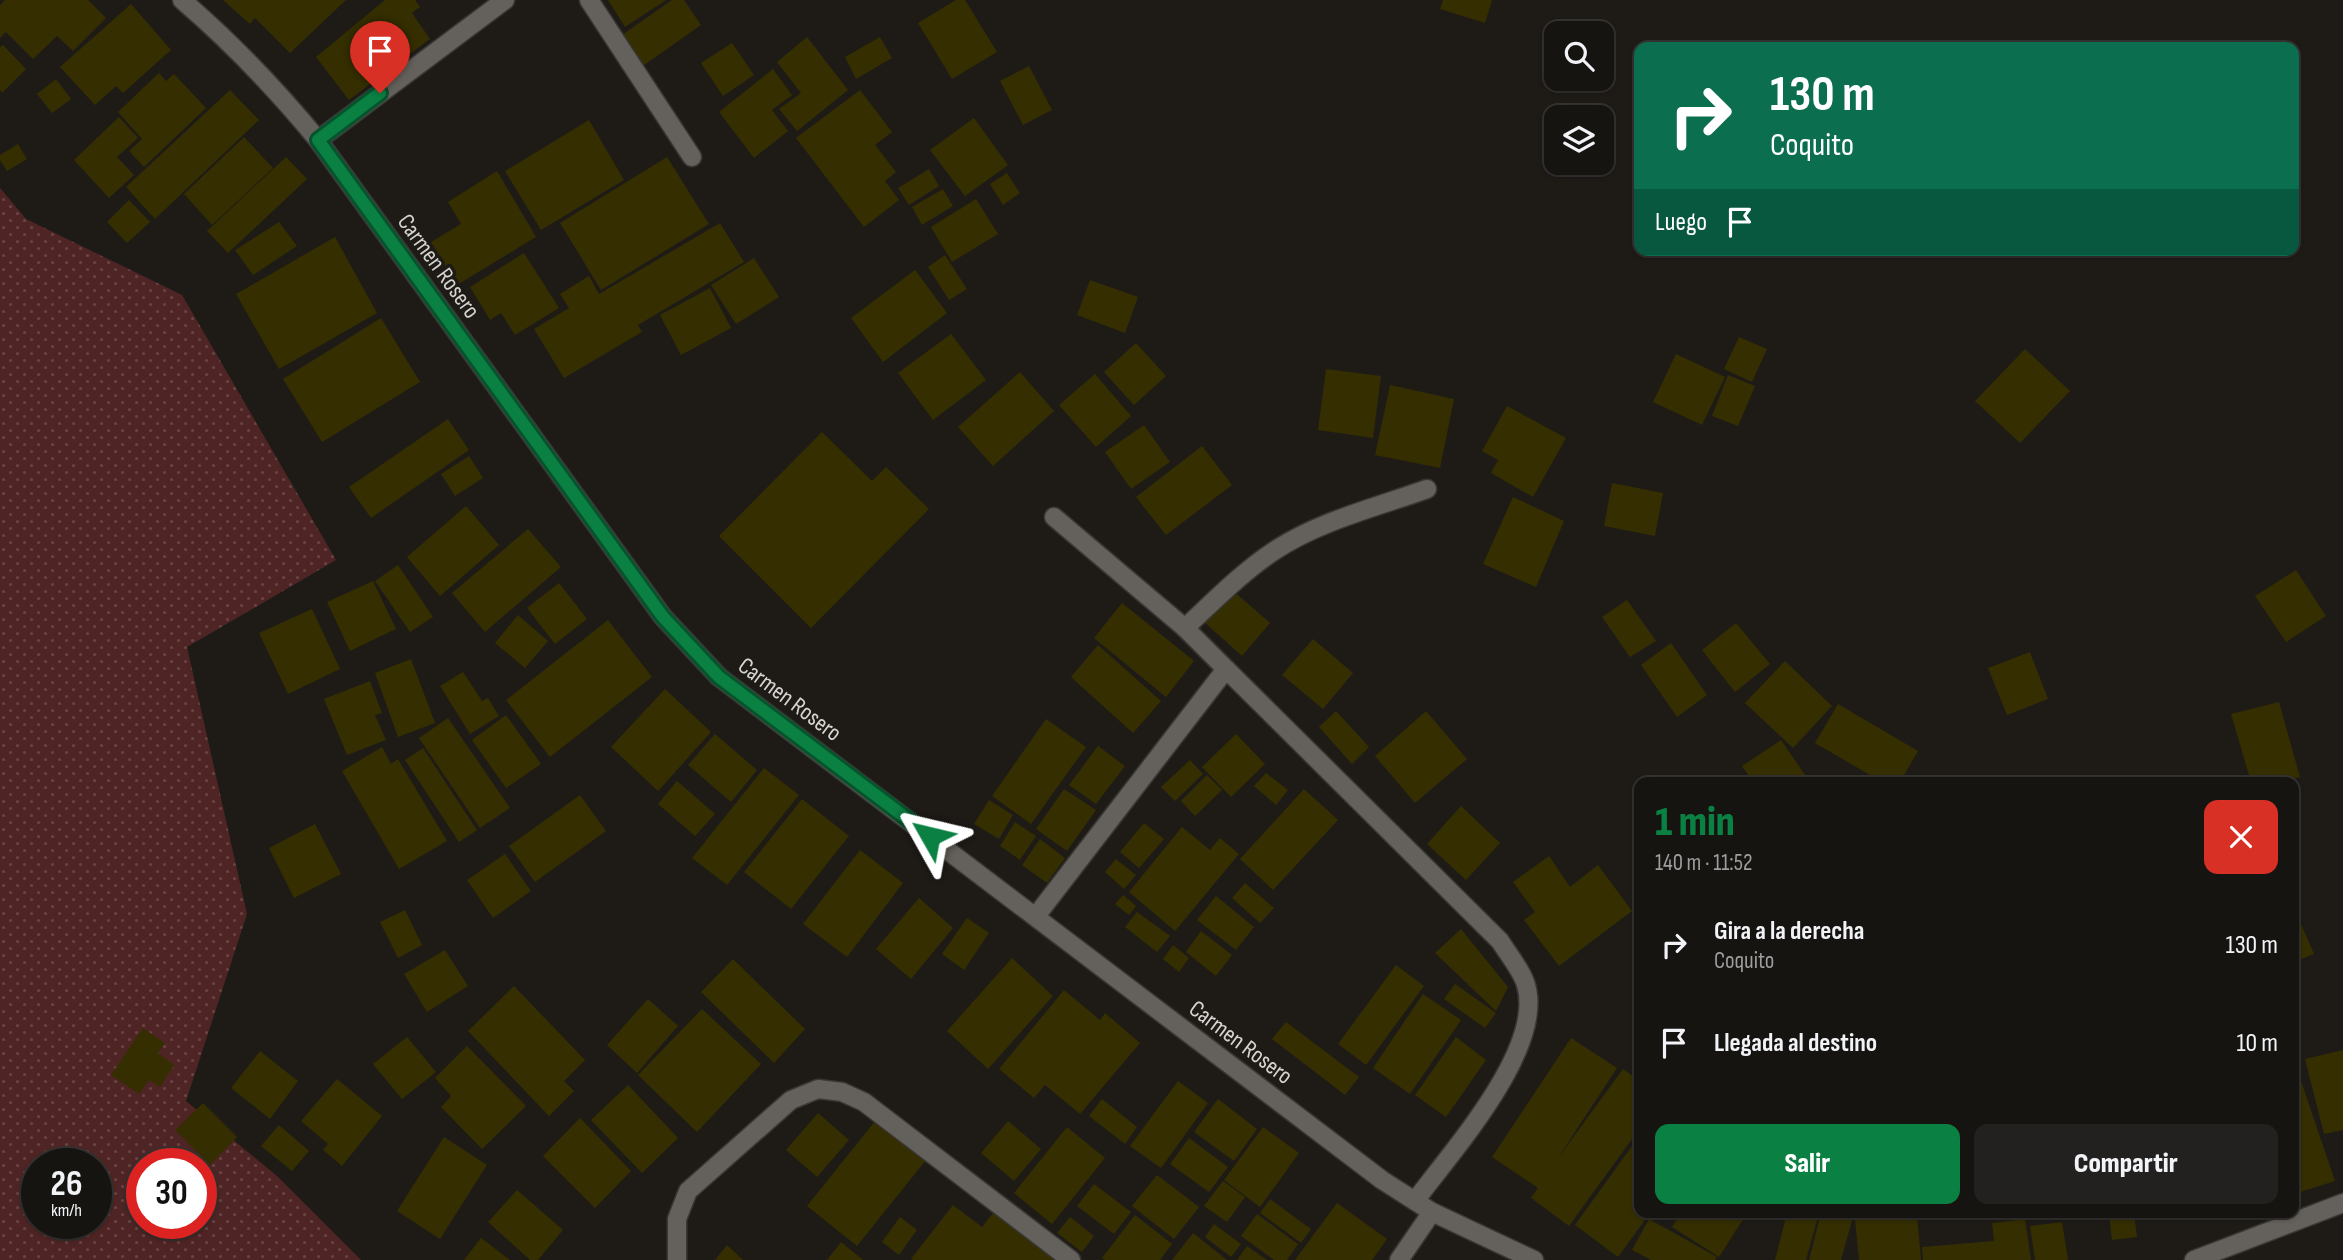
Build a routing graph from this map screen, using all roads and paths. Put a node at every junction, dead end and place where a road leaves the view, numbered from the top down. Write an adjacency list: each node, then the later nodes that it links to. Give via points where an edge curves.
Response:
1 (182, 0): 4 (street, Carmen Rosero, via 274,87)
2 (505, 0): 4 (street)
3 (589, 0): 5 (street)
4 (318, 140): 10 (street, Carmen Rosero, via 663,617 719,677)
5 (692, 157)
6 (1427, 489): 8 (street, via 1314,530 1276,550 1241,575)
7 (1055, 517): 8 (street)
8 (1185, 628): 9 (street)
9 (1226, 669): 10 (street); 11 (street, via 1500,941 1526,982 1529,1016 1517,1057)
10 (1036, 916): 11 (street, Carmen Rosero)
11 (1415, 1201): 13 (street, Carmen Rosero)
12 (2343, 1203): 18 (street)
13 (1432, 1212): 16 (street); 17 (street, Carmen Rosero)
14 (677, 1260): 15 (street, via 677,1219 688,1191 791,1100 818,1089 842,1092 864,1102)
15 (1071, 1260)
16 (1398, 1260)
17 (1535, 1260)
18 (2194, 1260)

